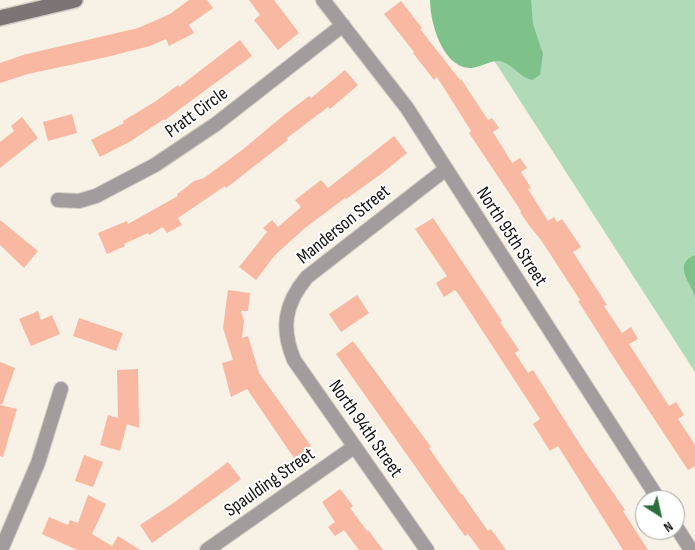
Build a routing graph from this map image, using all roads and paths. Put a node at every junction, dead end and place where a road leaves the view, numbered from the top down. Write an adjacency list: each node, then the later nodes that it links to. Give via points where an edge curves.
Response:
1 (75, 0): 3 (street)
2 (323, 0): 4 (street, North 95th Street)
3 (0, 18)
4 (343, 25): 5 (street, North 95th Street, via 407,108); 6 (street, Pratt Circle, via 216,124 161,161 96,196 79,201)
5 (446, 169): 7 (street, Manderson Street, via 307,277 291,299); 10 (street, North 95th Street)
6 (58, 200)
7 (286, 324): 9 (street, North 94th Street, via 294,360)
8 (61, 389): 12 (street, via 38,463)
9 (354, 447): 13 (street, Spaulding Street); 14 (street, North 94th Street)
10 (653, 490)
11 (685, 539): 15 (street)
12 (1, 550)
13 (207, 550)
14 (427, 550)
15 (692, 550)

